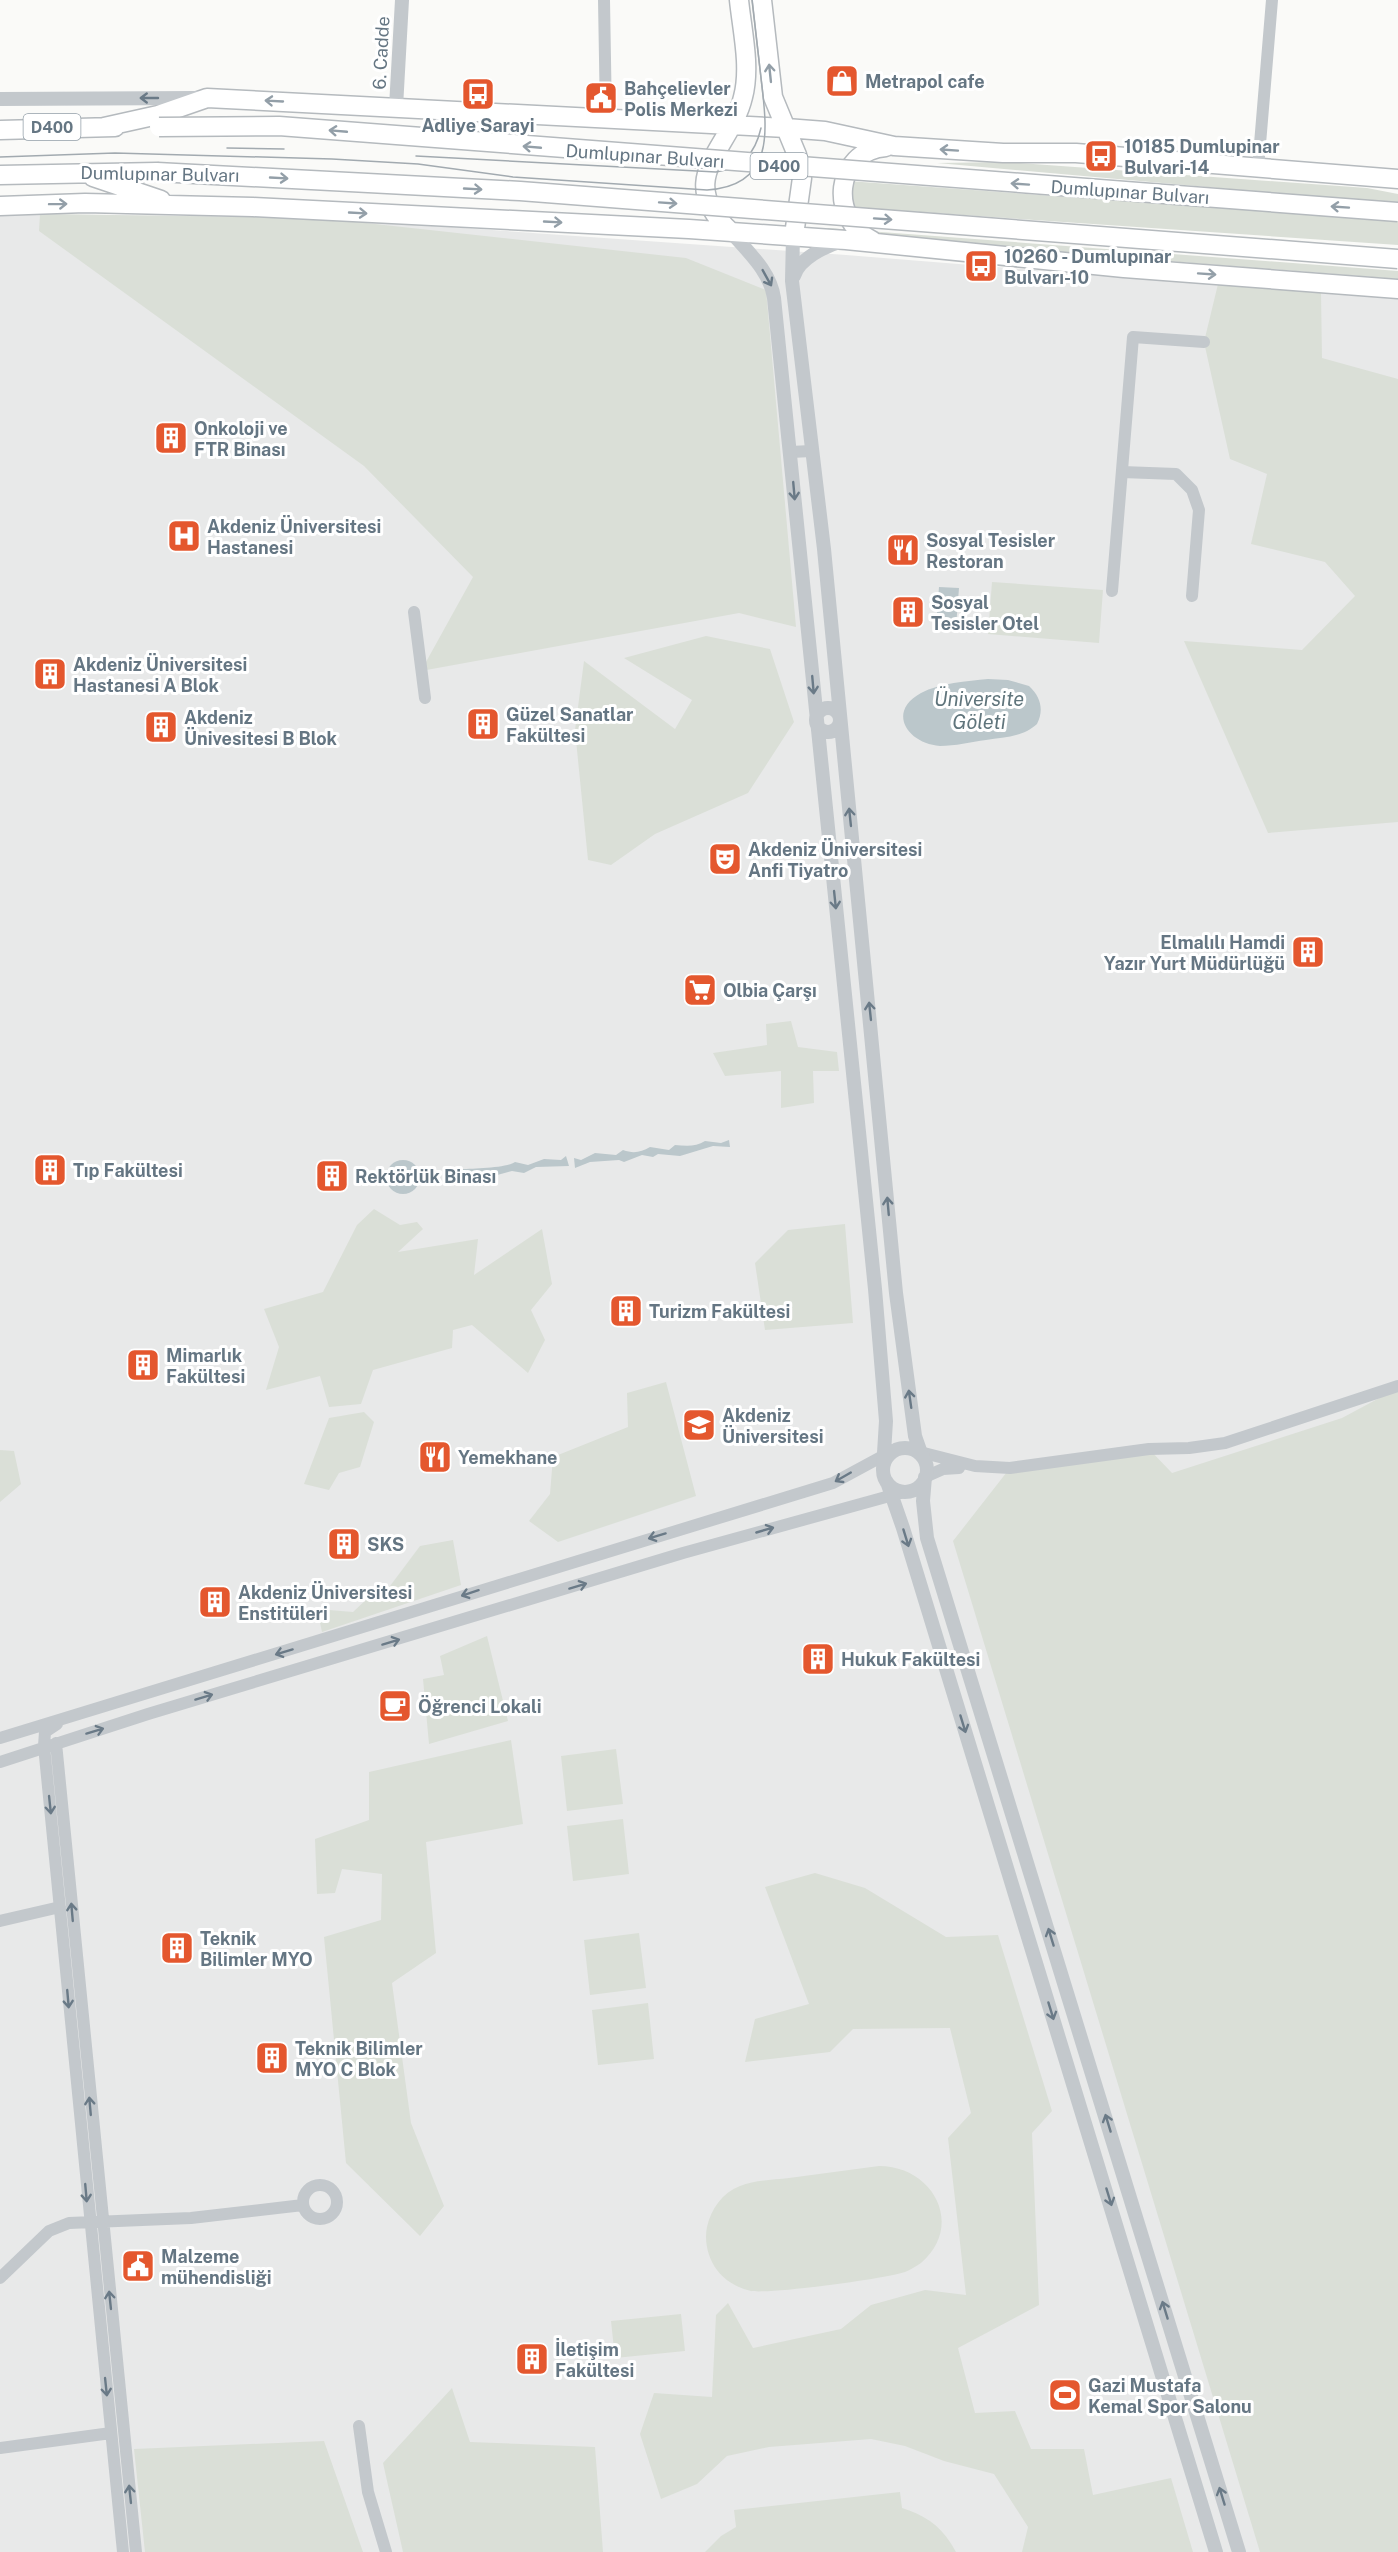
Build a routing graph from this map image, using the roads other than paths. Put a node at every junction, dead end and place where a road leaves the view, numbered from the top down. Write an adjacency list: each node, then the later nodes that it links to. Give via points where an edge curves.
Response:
1 (402, 0): 8 (street, 6. Cadde)
2 (604, 0): 9 (street)
3 (739, 0): 11 (main road, via 745,82)
4 (762, 0): 12 (main road, one-way to 4, via 773,97)
5 (1272, 0): 15 (street)
6 (207, 98): 7 (street, one-way to 7); 8 (main road, one-way to 6); 10 (main road, via 158,115)
7 (0, 99)
8 (396, 107): 9 (main road)
9 (606, 118): 11 (main road)
10 (104, 127): 13 (main road, Dumlupınar Bulvarı / D400); 21 (main road, Dumlupınar Bulvarı / D400, one-way to 10, bridge, via 279,126)
11 (731, 127): 12 (main road); 22 (main road, via 709,163 707,190 715,218)
12 (786, 128): 14 (main road, via 825,131); 23 (main road, via 802,178)
13 (0, 130)
14 (894, 146): 15 (main road, one-way to 14, via 1076,153); 25 (main road, via 880,147 855,161 843,186 842,201 853,227)
15 (1258, 168): 18 (main road)
16 (77, 172): 17 (main road, Dumlupınar Bulvarı); 20 (main road); 26 (main road, Dumlupınar Bulvarı, one-way to 26, bridge, via 157,172 520,191)
17 (0, 175)
18 (1394, 180)
19 (0, 206): 20 (main road, one-way to 20)
20 (181, 206): 22 (main road, one-way to 22)
21 (1398, 212)
22 (730, 232): 23 (main road); 31 (street, one-way to 31, via 764,271 772,288)
23 (793, 236): 24 (main road); 27 (street)
24 (846, 240): 25 (main road); 27 (street, via 829,245 799,264)
25 (876, 242): 28 (main road, one-way to 28, via 1124,268)
26 (1398, 259)
27 (792, 281): 30 (street)
28 (1398, 289)
29 (1204, 342): 32 (street, via 1133,337)
30 (811, 450): 31 (street); 37 (street)
31 (791, 452): 38 (street, one-way to 38)
32 (1122, 472): 33 (street); 34 (street, via 1176,474 1192,490 1199,510)
33 (1112, 591)
34 (1192, 596)
35 (414, 612): 36 (street)
36 (425, 698)
37 (840, 718): 38 (street, via 836,710 827,708 819,712); 40 (street, one-way to 37, via 896,1293)
38 (816, 722): 42 (street, one-way to 42, via 875,1289)
39 (1398, 1386): 41 (street, via 1225,1443 1130,1451 1010,1468)
40 (919, 1453): 41 (street); 42 (street, via 902,1448); 43 (street, via 925,1463)
41 (975, 1466): 43 (street, via 943,1469)
42 (890, 1474): 43 (street, via 917,1488); 44 (street, one-way to 44, via 833,1483); 46 (street, one-way to 42, via 683,1553); 59 (street, one-way to 59)
43 (925, 1477): 60 (street, one-way to 43, via 927,1538)
44 (82, 1712): 45 (street); 46 (street, via 49,1727 45,1732)
45 (0, 1738)
46 (50, 1745): 47 (street); 48 (street, one-way to 48); 51 (street, one-way to 46)
47 (0, 1762)
48 (60, 1908): 49 (street); 51 (street, one-way to 51)
49 (0, 1921)
50 (303, 2205): 51 (street, via 192,2218)
51 (95, 2221): 52 (street, via 69,2223 49,2231); 54 (street, one-way to 54); 57 (street, one-way to 51)
52 (0, 2278)
53 (359, 2426): 58 (street, via 368,2492)
54 (111, 2433): 55 (street); 56 (street)
55 (0, 2448)
56 (123, 2552)
57 (136, 2552)
58 (386, 2552)
59 (1216, 2552)
60 (1239, 2552)

